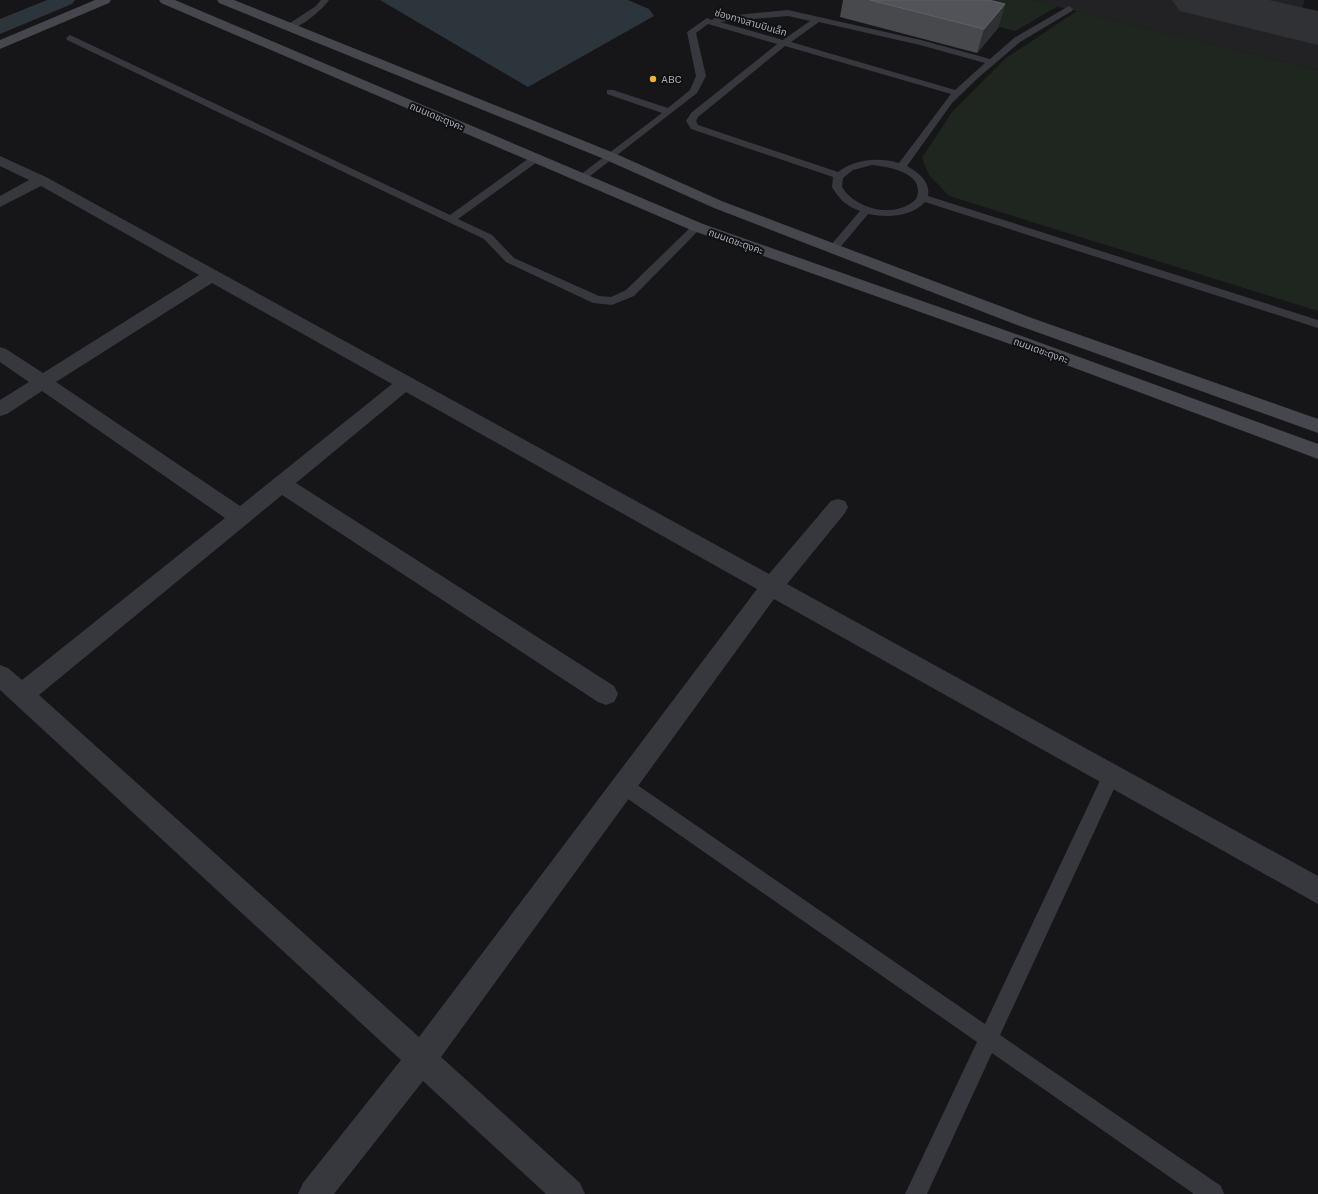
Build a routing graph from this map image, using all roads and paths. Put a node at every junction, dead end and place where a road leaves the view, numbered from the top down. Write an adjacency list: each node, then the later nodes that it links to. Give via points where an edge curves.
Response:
1 (105, 0): 11 (street)
2 (166, 0): 17 (street, ถนนเดชะตุงคะ)
3 (223, 0): 8 (street, ถนนเดชะตุงคะ)
4 (325, 0): 8 (lane, via 319,8)
5 (1069, 9): 12 (lane, via 1017,40)
6 (818, 18): 7 (lane, via 788,13); 10 (lane); 12 (lane)
7 (707, 21): 10 (lane, ช่องทางสามบินเล็ก); 15 (lane, ช่องทางสามบินเล็ก, via 691,32 701,76 694,90)
8 (290, 27): 16 (street, ถนนเดชะตุงคะ)
9 (70, 38): 26 (lane)
10 (783, 44): 14 (lane, ช่องทางสามบินเล็ก); 20 (lane, via 694,115 691,121 694,127)
11 (0, 45)
12 (992, 62): 14 (lane)
13 (610, 92): 15 (lane)
14 (957, 93): 19 (lane)
15 (670, 112): 16 (lane, ช่องทางสามบินเล็ก)
16 (609, 156): 21 (lane, ช่องทางสามบินเล็ก); 28 (street, ถนนเดชะตุงคะ, via 719,205)
17 (536, 158): 21 (street, ถนนเดชะตุงคะ); 26 (lane)
18 (0, 160): 22 (street)
19 (901, 167): 20 (lane, via 872,162 858,164 846,169); 23 (lane, via 918,178 925,192)
20 (839, 176): 25 (lane, via 836,183 838,191 844,198)
21 (581, 178): 27 (street, ถนนเดชะตุงคะ)
22 (42, 180): 24 (street); 29 (street)
23 (923, 198): 25 (lane, via 906,210); 30 (lane)
24 (0, 202)
25 (866, 210): 28 (lane)
26 (451, 219): 27 (lane, via 488,236 510,260 597,300 612,301 630,293)
27 (697, 227): 36 (street, ถนนเดชะตุงคะ, via 1013,339)
28 (834, 248): 35 (street, ถนนเดชะตุงคะ, via 1023,321)
29 (212, 275): 32 (street); 33 (street)
30 (1318, 324)
31 (0, 353): 32 (street)
32 (43, 382): 34 (street); 39 (street)
33 (405, 383): 37 (street); 40 (street)
34 (0, 409)
35 (1318, 426)
36 (1318, 452)
37 (281, 484): 39 (street); 42 (street)
38 (838, 507): 40 (street)
39 (240, 517): 43 (street)
40 (771, 587): 44 (street); 45 (street)
41 (0, 675): 43 (street)
42 (606, 694)
43 (22, 695): 48 (street)
44 (1111, 776): 46 (street); 47 (lane)
45 (624, 786): 47 (lane); 48 (street)
46 (1318, 891)
47 (988, 1038): 51 (lane); 52 (lane)
48 (421, 1059): 49 (street); 50 (street)
49 (314, 1194)
50 (569, 1194)
51 (916, 1194)
52 (1213, 1194)

